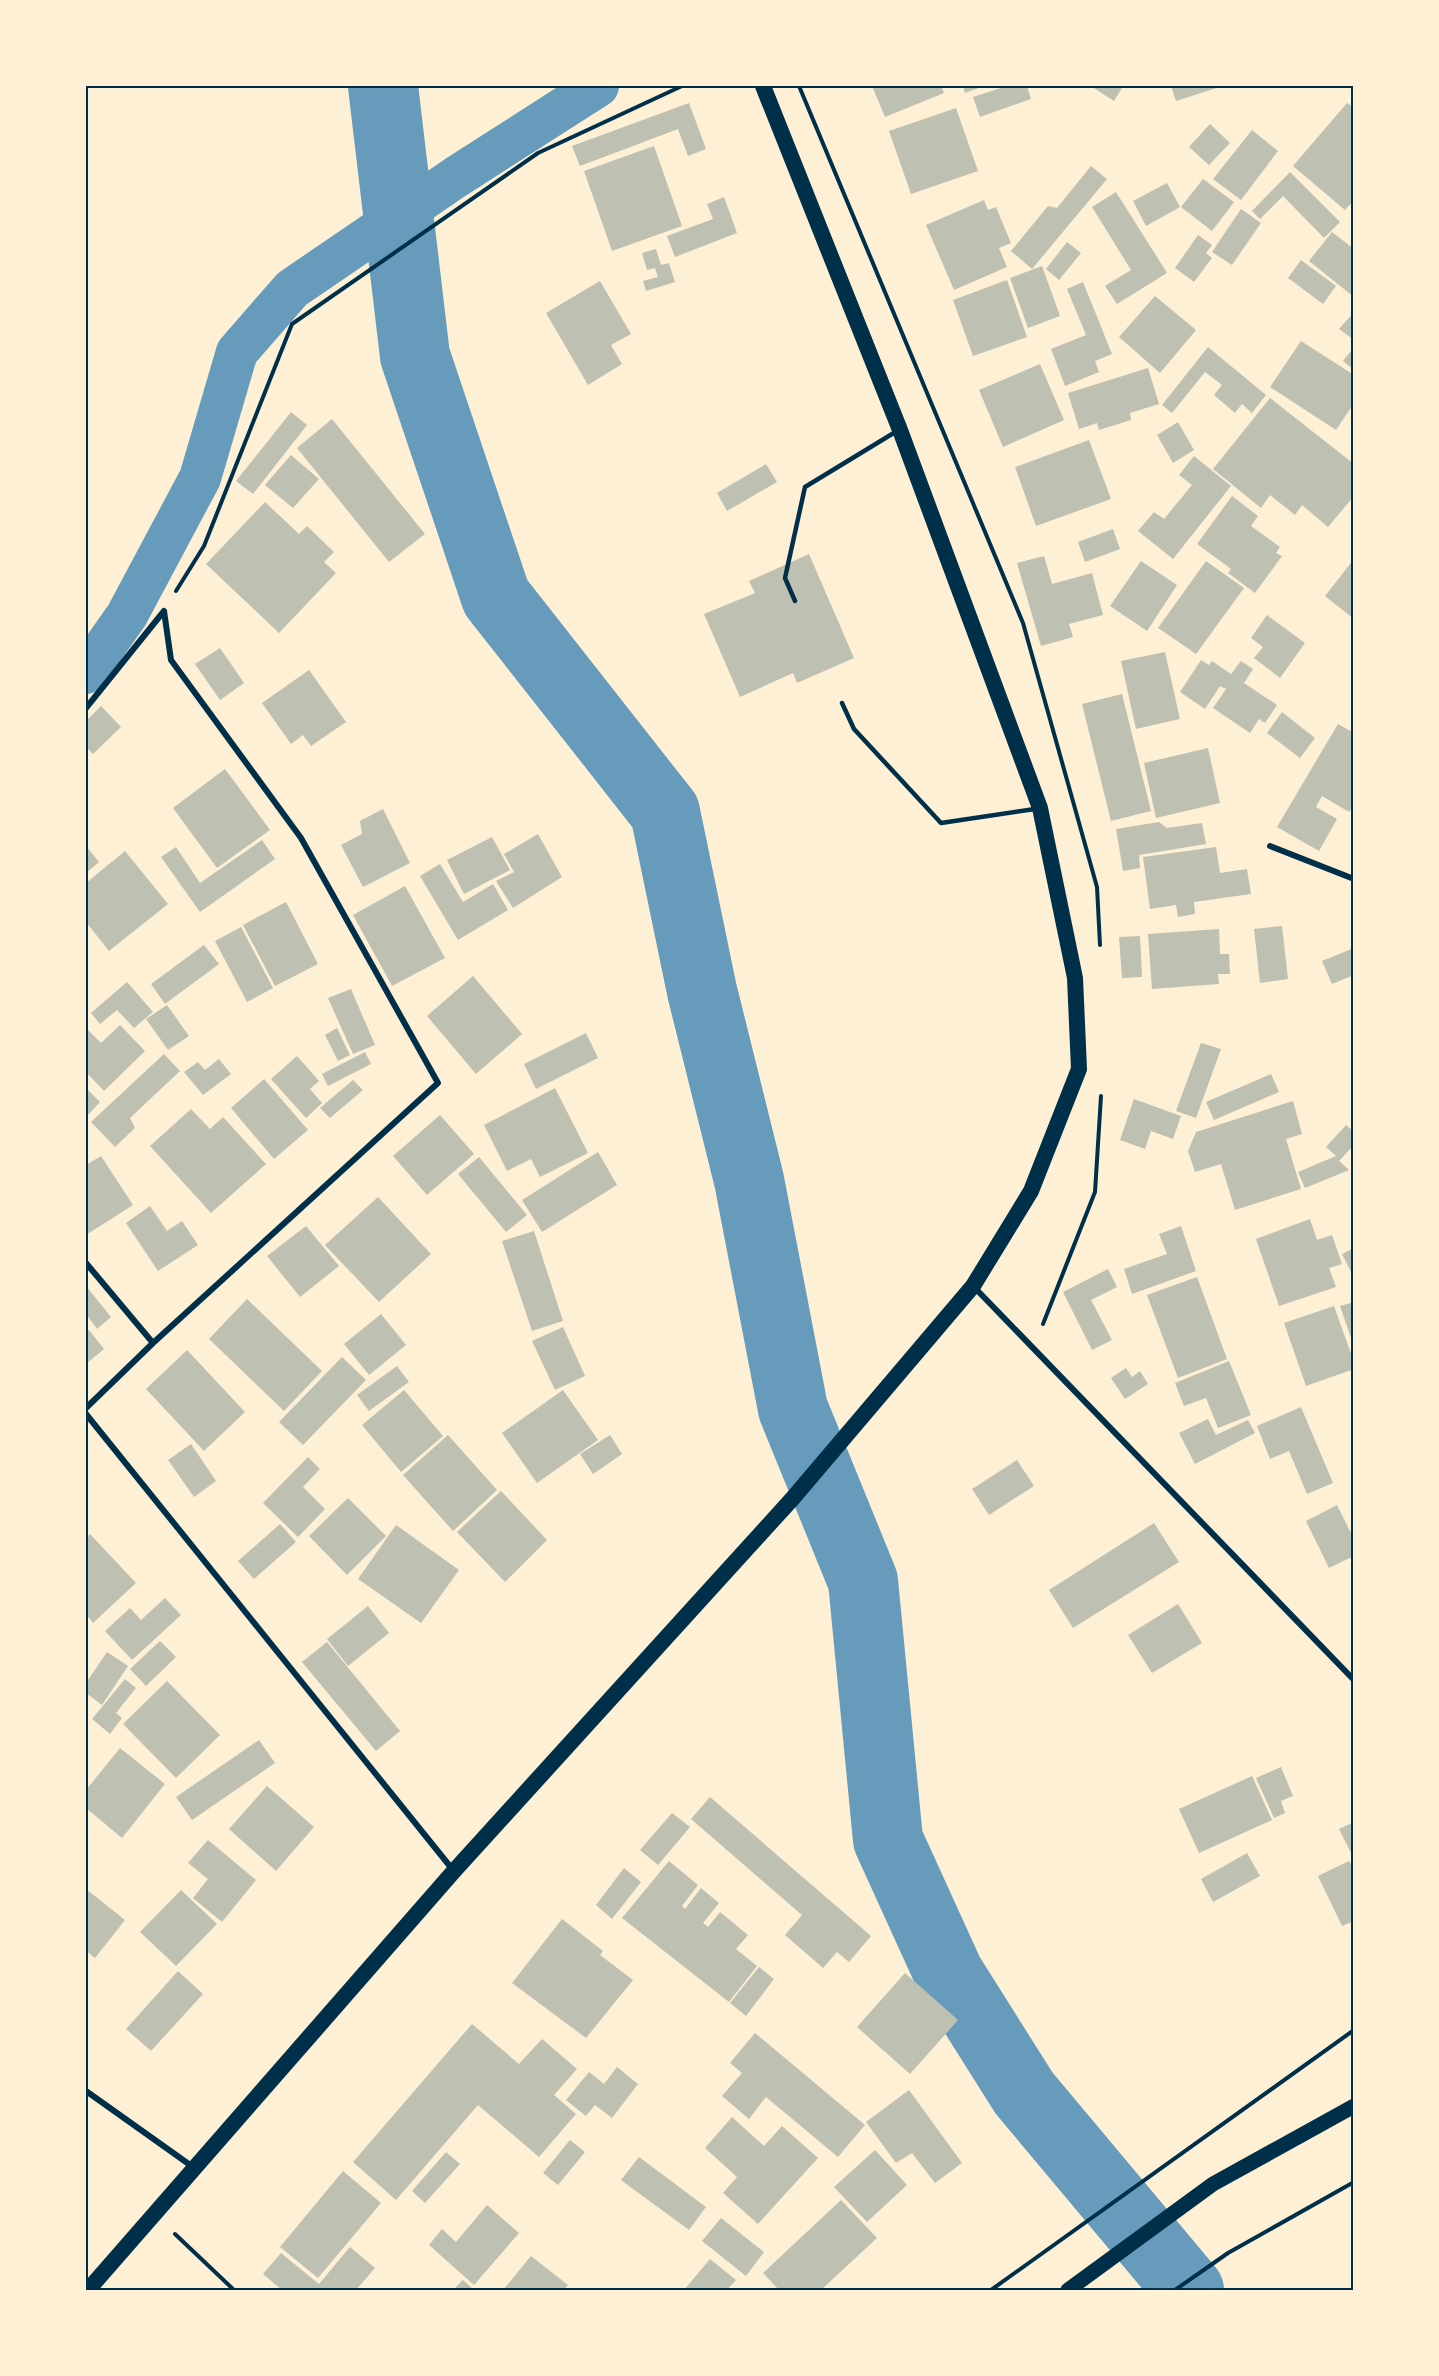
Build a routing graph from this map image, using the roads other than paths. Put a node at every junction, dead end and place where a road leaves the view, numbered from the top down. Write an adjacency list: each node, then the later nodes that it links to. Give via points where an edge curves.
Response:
1 (763, 86): 2 (highway)
2 (900, 430): 3 (lane, via 805,487 785,578); 6 (highway)
3 (795, 601)
4 (842, 703): 6 (lane, via 854,729 941,823)
5 (86, 708): 11 (street, via 164,611 171,660 301,838 438,1083)
6 (1040, 808): 10 (highway, via 1075,978 1079,1069 1031,1191)
7 (1270, 846): 8 (street)
8 (1353, 879)
9 (86, 1263): 11 (street)
10 (974, 1286): 14 (street); 15 (highway, via 793,1498)
11 (153, 1343): 12 (street)
12 (86, 1408)
13 (86, 1414): 15 (street)
14 (1353, 1680)
15 (454, 1871): 18 (highway)
16 (86, 2091): 18 (street)
17 (1353, 2106): 20 (main road, via 1213,2184)
18 (194, 2167): 19 (highway)
19 (88, 2290)
20 (1068, 2290)

